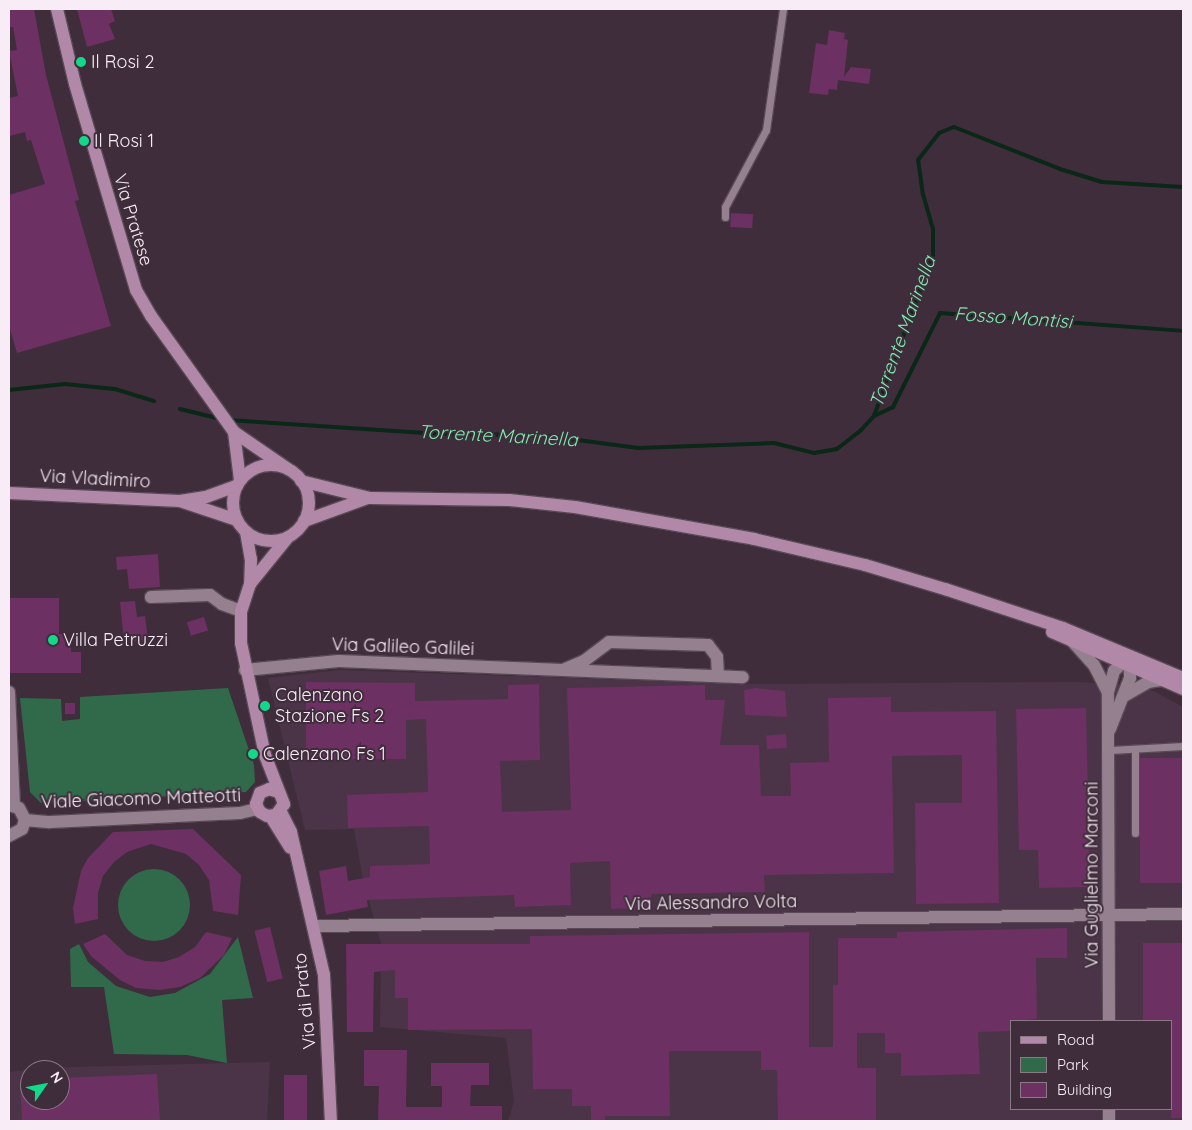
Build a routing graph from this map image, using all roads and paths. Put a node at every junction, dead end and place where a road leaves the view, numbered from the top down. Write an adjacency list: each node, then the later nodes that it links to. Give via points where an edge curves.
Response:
1 (57, 9): 4 (main road, Via Pratese, via 73,77 136,290)
2 (783, 9): 3 (lane, via 766,130 726,206)
3 (725, 218)
4 (224, 418): 5 (main road, Via di Prato)
5 (234, 432): 6 (main road, Via di Prato); 8 (main road, Via di Prato)
6 (288, 469): 7 (main road, Via di Prato); 8 (main road, via 262,466)
7 (301, 481): 10 (main road); 13 (main road, via 308,504)
8 (238, 483): 11 (main road, Via Vladimiro, via 206,497); 12 (main road, Via di Prato, via 233,497)
9 (9, 493): 11 (main road, Via Vladimiro)
10 (369, 498): 13 (main road); 19 (main road, via 509,500 566,506 745,537 865,565)
11 (180, 501): 12 (main road, Via Vladimiro)
12 (237, 520): 14 (main road, Via di Prato)
13 (304, 520): 15 (main road, Via di Prato)
14 (246, 532): 15 (main road, via 271,541); 16 (main road, Via di Prato, via 251,559)
15 (288, 536): 16 (main road, Via di Prato)
16 (250, 584): 18 (main road, Via di Prato)
17 (152, 597): 18 (street, via 210,594 222,604)
18 (241, 611): 23 (main road, Via di Prato)
19 (1023, 617): 20 (main road); 22 (main road, via 1063,628)
20 (1073, 642): 22 (main road); 32 (street, Via Guglielmo Marconi, via 1088,656)
21 (595, 652): 24 (street, Via Galileo Galilei); 25 (street, via 595,664); 26 (street, Via Galileo Galilei, via 609,642 708,645 717,657)
22 (1127, 662): 28 (main road); 29 (main road); 32 (street, Via Guglielmo Marconi); 33 (street, Via Guglielmo Marconi)
23 (245, 670): 24 (street, Via Galileo Galilei, via 339,661); 38 (main road, Via di Prato)
24 (561, 671): 25 (street, Via Galileo Galilei)
25 (603, 672): 26 (street, Via Galileo Galilei)
26 (718, 676): 27 (street, Via Galileo Galilei)
27 (743, 677)
28 (1183, 678)
29 (1163, 680): 30 (main road); 33 (street, via 1148,682)
30 (1183, 689)
31 (9, 692): 41 (street)
32 (1108, 692): 34 (street, Via Guglielmo Marconi)
33 (1124, 696): 34 (street, Via Guglielmo Marconi)
34 (1110, 729): 37 (street, Via Guglielmo Marconi)
35 (1183, 746): 36 (lane)
36 (1135, 749): 37 (lane); 45 (lane)
37 (1110, 750): 48 (street, Via Guglielmo Marconi)
38 (265, 755): 39 (main road, Via di Prato); 40 (main road, Via di Prato)
39 (264, 790): 40 (main road); 42 (main road, Via di Prato, via 257,798)
40 (278, 792): 43 (main road, Via di Prato, via 284,804)
41 (12, 805): 44 (street, via 22,811)
42 (258, 809): 43 (main road); 44 (street, Viale Giacomo Matteotti, via 240,814 50,822)
43 (276, 814): 49 (main road, Via di Prato, via 291,832)
44 (25, 820): 46 (street, via 22,829)
45 (1135, 833)
46 (9, 836)
47 (1183, 914): 48 (street, Via Alessandro Volta)
48 (1110, 915): 49 (street, Via Alessandro Volta); 50 (street, Via Guglielmo Marconi)
49 (313, 926): 51 (main road, Via di Prato, via 324,975)
50 (1109, 1020)
51 (330, 1121)

